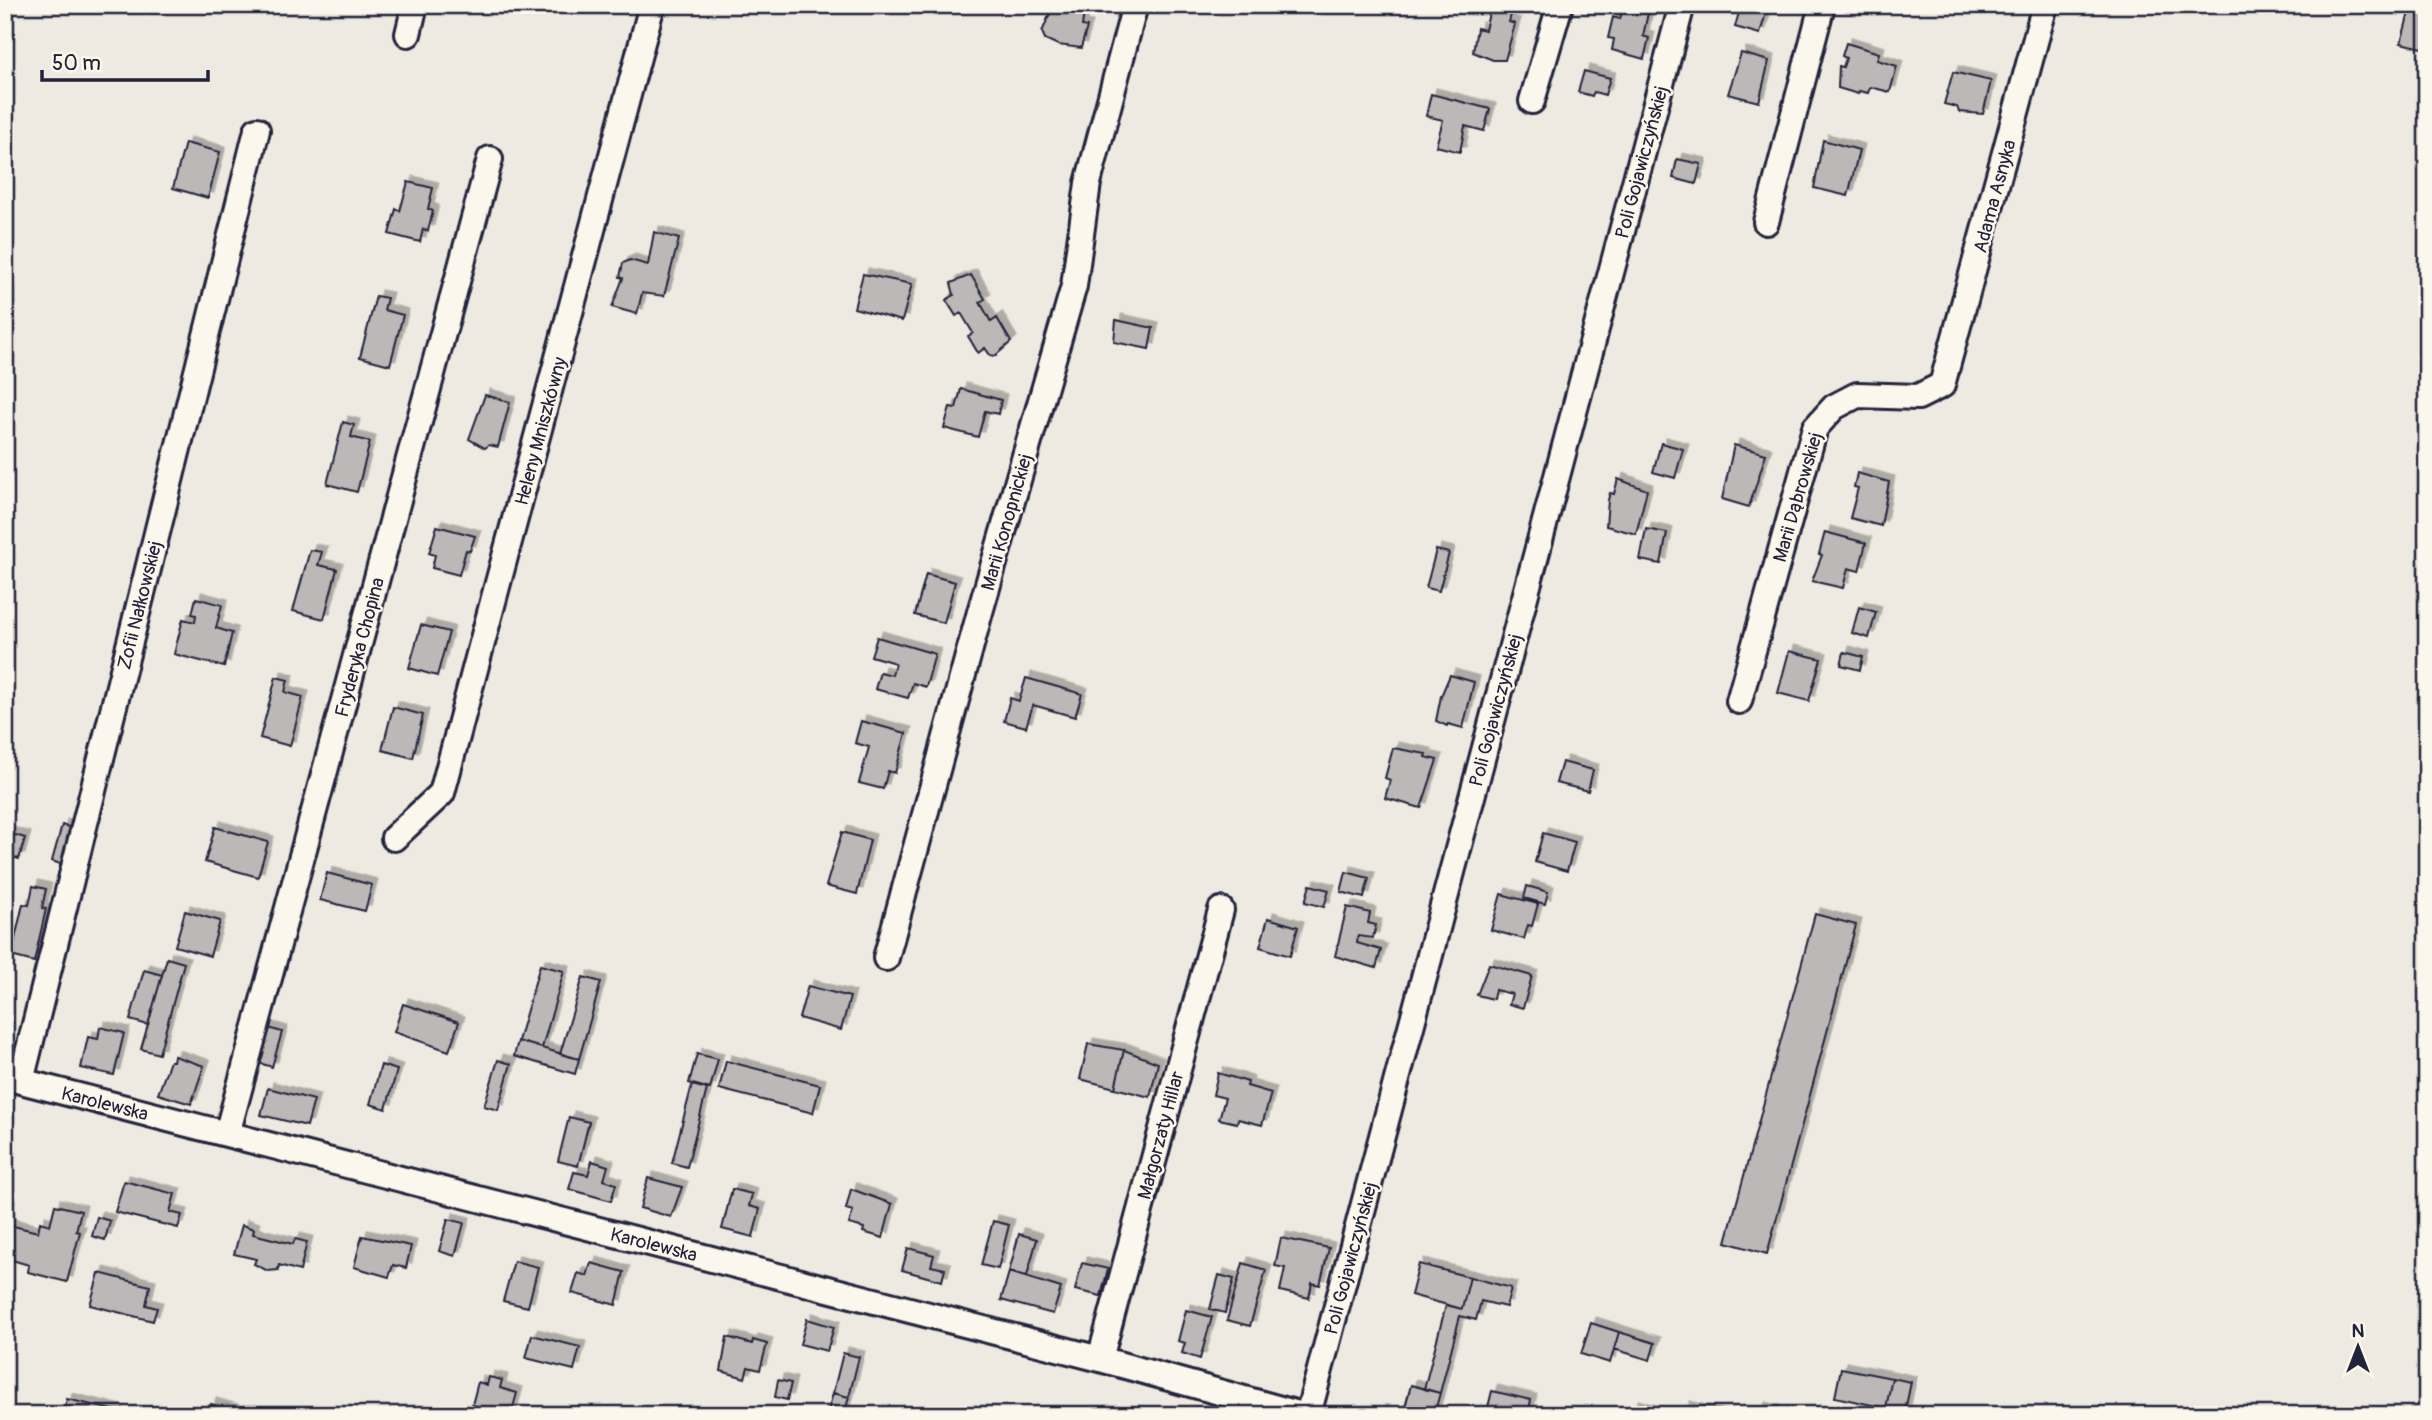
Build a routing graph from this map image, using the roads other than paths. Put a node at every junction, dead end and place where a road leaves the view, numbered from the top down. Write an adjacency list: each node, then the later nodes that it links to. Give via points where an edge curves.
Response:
1 (415, 5): 8 (street)
2 (652, 5): 15 (street, Heleny Mniszkówny, via 442,793)
3 (1135, 5): 17 (street, Marii Konopnickiej, via 1088,183 1074,286)
4 (1560, 5): 9 (street)
5 (1682, 5): 22 (street, Poli Gojawiczyńskiej)
6 (1822, 5): 12 (street)
7 (2045, 5): 13 (street, Adama Asnyka)
8 (408, 34)
9 (1532, 101)
10 (257, 130): 18 (street, Zofii Nałkowskiej)
11 (490, 159): 19 (street, Fryderyka Chopina)
12 (1766, 222)
13 (1941, 385): 14 (street, Marii Dąbrowskiej, via 1918,397 1857,395 1834,407 1815,428)
14 (1739, 702)
15 (394, 838)
16 (1221, 910): 20 (street, Małgorzaty Hillar)
17 (886, 958)
18 (13, 1079): 19 (street, Karolewska)
19 (228, 1134): 20 (street, Karolewska)
20 (1100, 1359): 21 (street, Karolewska)
21 (1302, 1415)
22 (1308, 1415)

